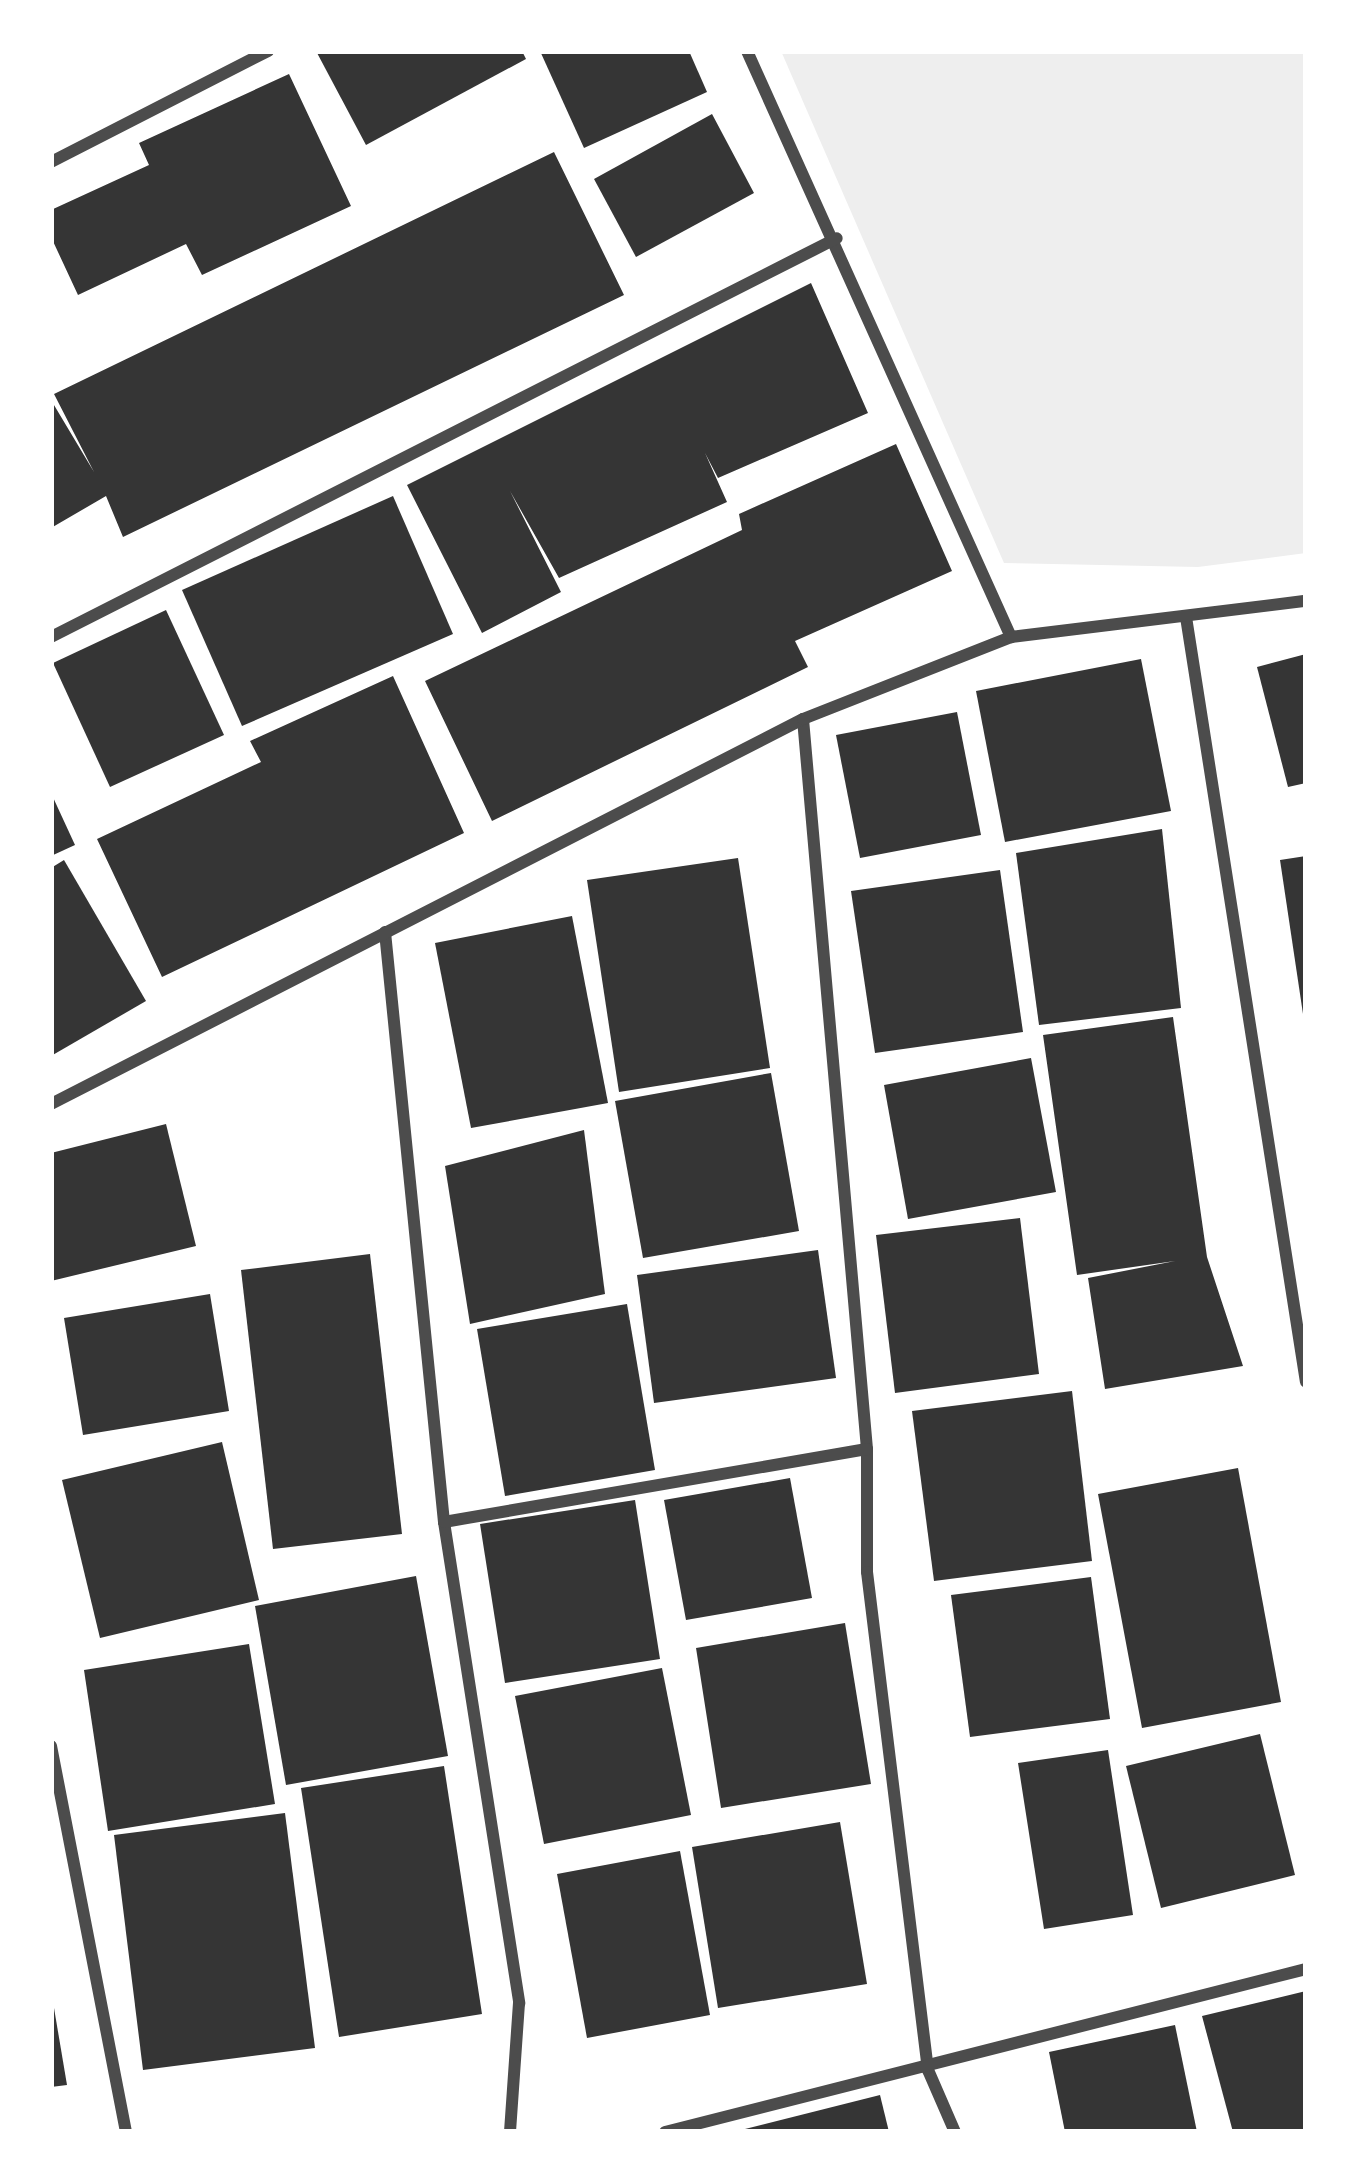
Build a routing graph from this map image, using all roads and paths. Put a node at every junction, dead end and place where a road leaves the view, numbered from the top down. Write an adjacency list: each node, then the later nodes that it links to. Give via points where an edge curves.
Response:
1 (268, 51): 3 (street)
2 (746, 51): 4 (street)
3 (51, 163)
4 (837, 238): 7 (street); 8 (street)
5 (1306, 601): 6 (street)
6 (1186, 617): 7 (street); 12 (street)
7 (1011, 637): 9 (street)
8 (51, 638)
9 (803, 718): 10 (street); 13 (street)
10 (385, 932): 11 (street); 14 (street)
11 (51, 1104)
12 (1306, 1382)
13 (867, 1449): 14 (street); 17 (street, via 868,1573)
14 (444, 1522): 19 (street, via 519,2003)
15 (51, 1751): 18 (street)
16 (1306, 1970): 17 (street, via 973,2051)
17 (928, 2070): 20 (street); 21 (street)
18 (126, 2132)
19 (510, 2132)
20 (665, 2132)
21 (955, 2132)

